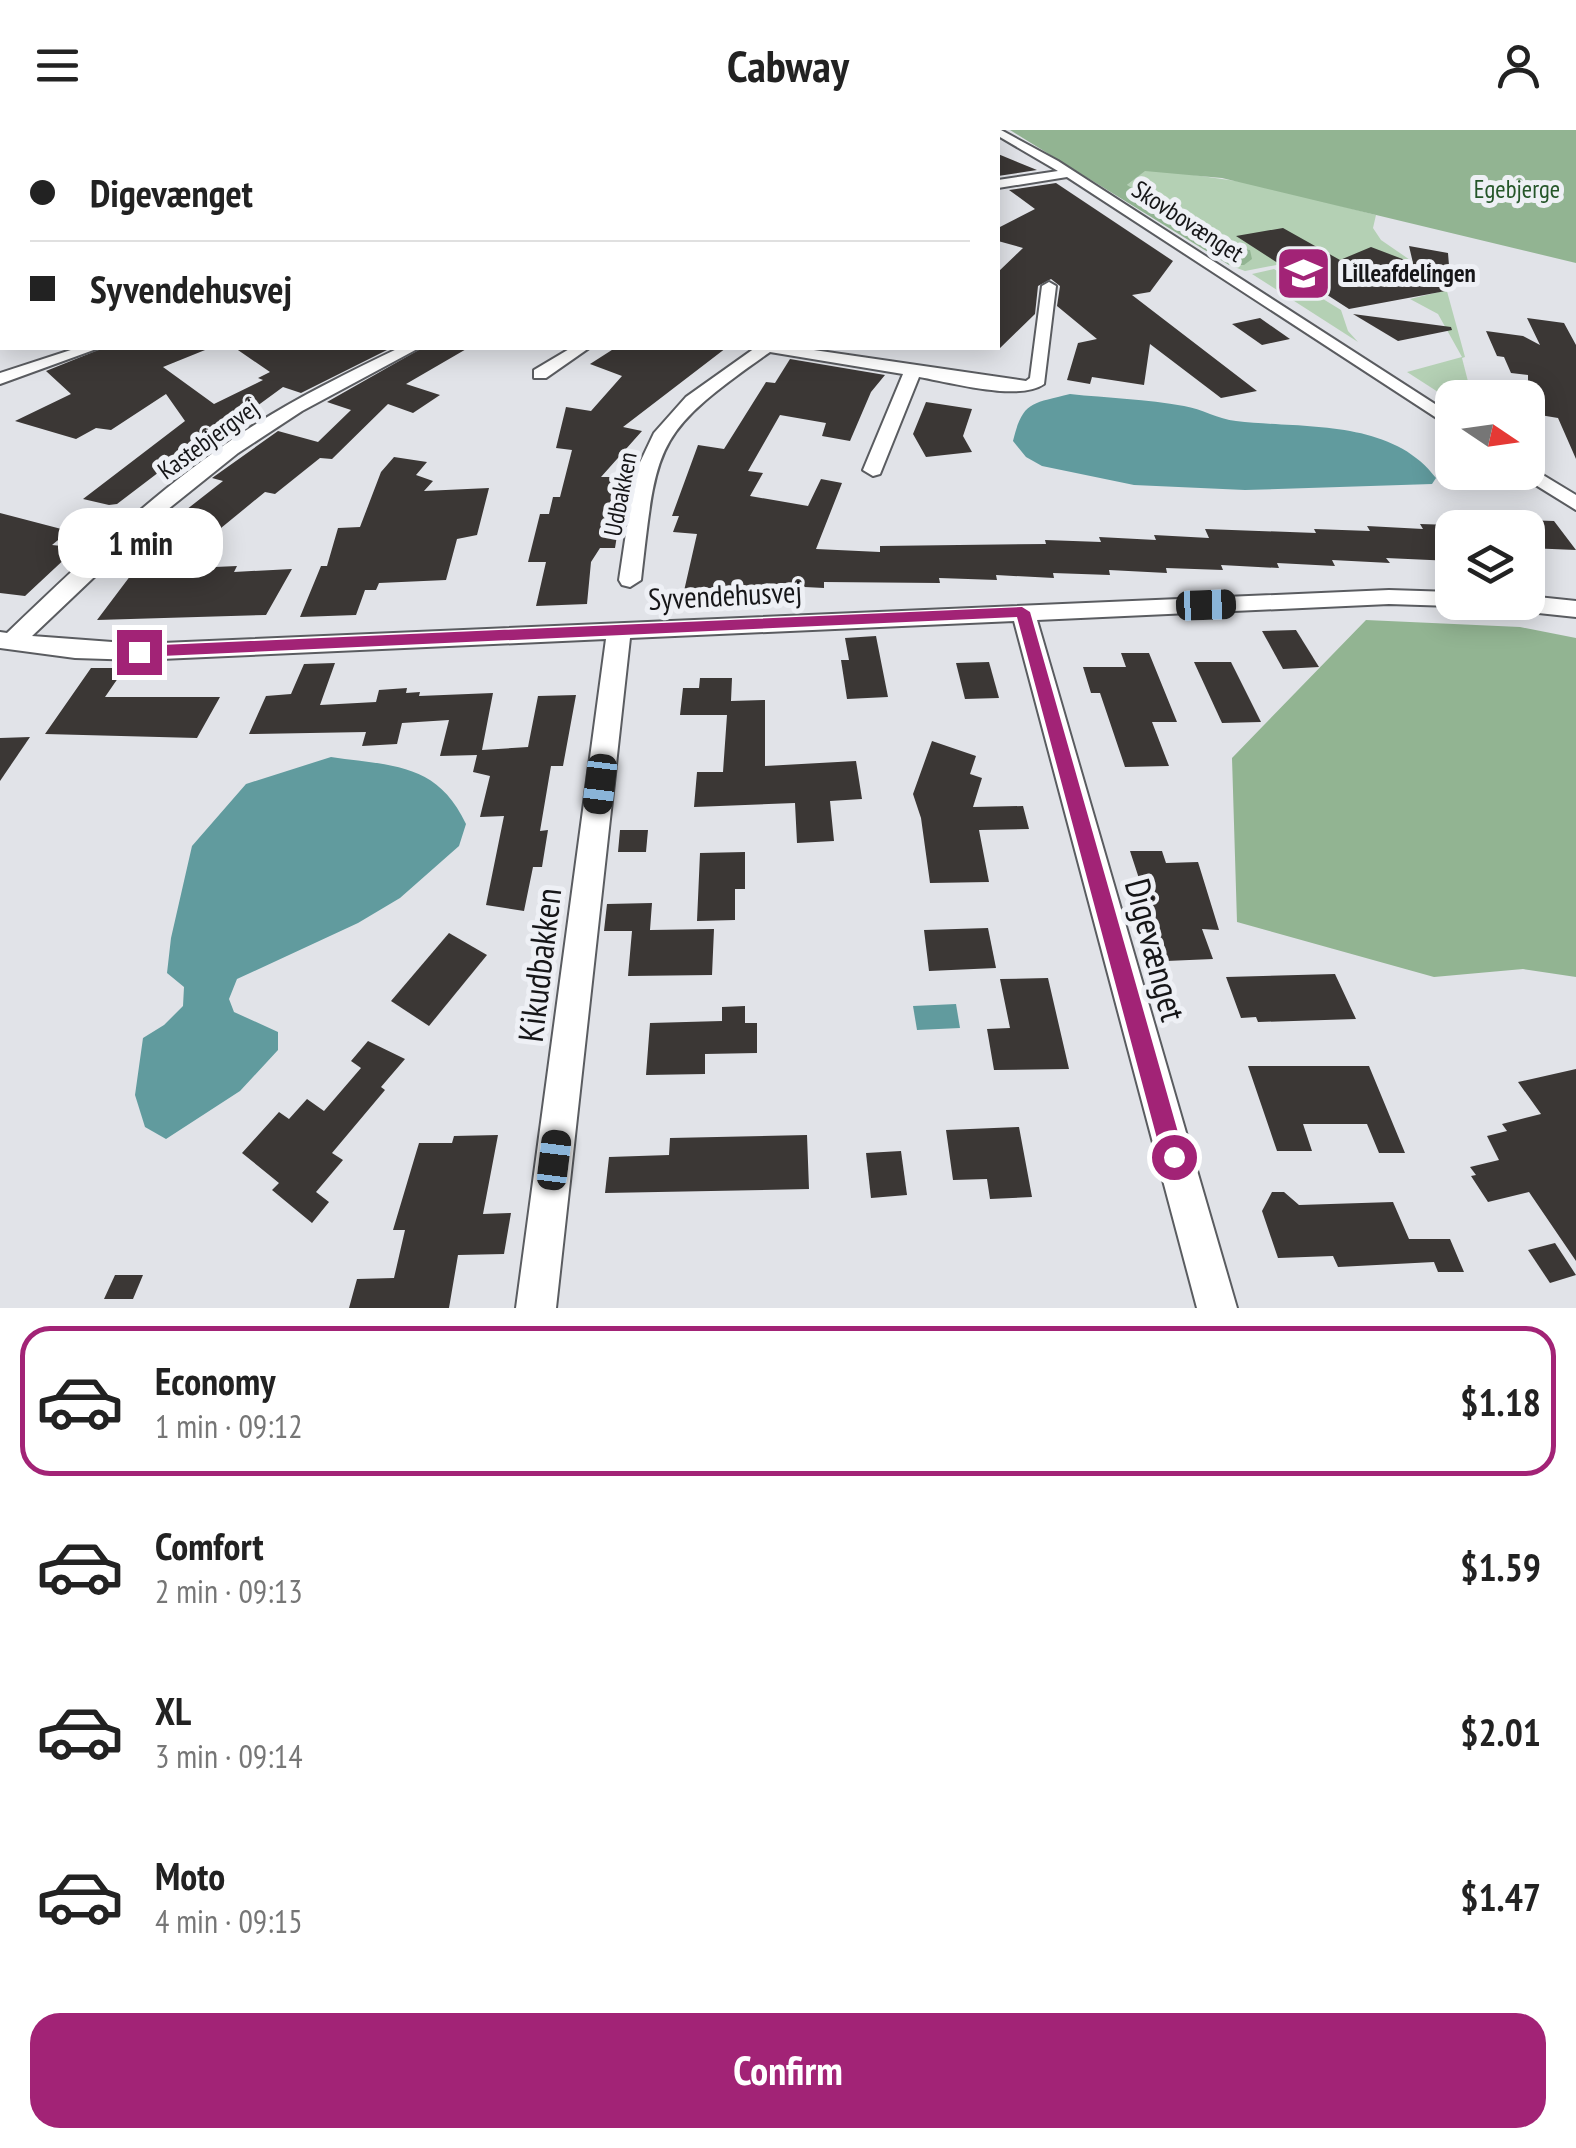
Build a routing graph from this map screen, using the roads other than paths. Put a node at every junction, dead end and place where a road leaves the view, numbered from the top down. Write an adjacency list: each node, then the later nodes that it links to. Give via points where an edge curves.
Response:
1 (1000, 134): 2 (street, Skovbovænget)
2 (1069, 173): 3 (street); 13 (street, Skovbovænget)
3 (1000, 184)
4 (1049, 286): 10 (street, via 1038,380 1030,386)
5 (85, 350): 12 (street)
6 (407, 350): 23 (street, Kastebjergvej, via 332,386 230,450)
7 (578, 350): 11 (street)
8 (762, 350): 17 (street, Udbakken, via 687,404 656,442)
9 (785, 350): 10 (street)
10 (912, 372): 14 (street)
11 (540, 374)
12 (0, 379)
13 (1435, 413)
14 (873, 470)
15 (1545, 483): 16 (street)
16 (1576, 504)
17 (630, 580)
18 (1435, 599): 21 (street, Syvendehusvej)
19 (1545, 606): 20 (street)
20 (1576, 609)
21 (1022, 612): 22 (street, Syvendehusvej); 25 (street, Digevænget)
22 (619, 631): 23 (street, Syvendehusvej, via 139,652); 24 (street, Kikudbakken)
23 (6, 641)
24 (536, 1308)
25 (1217, 1308)

